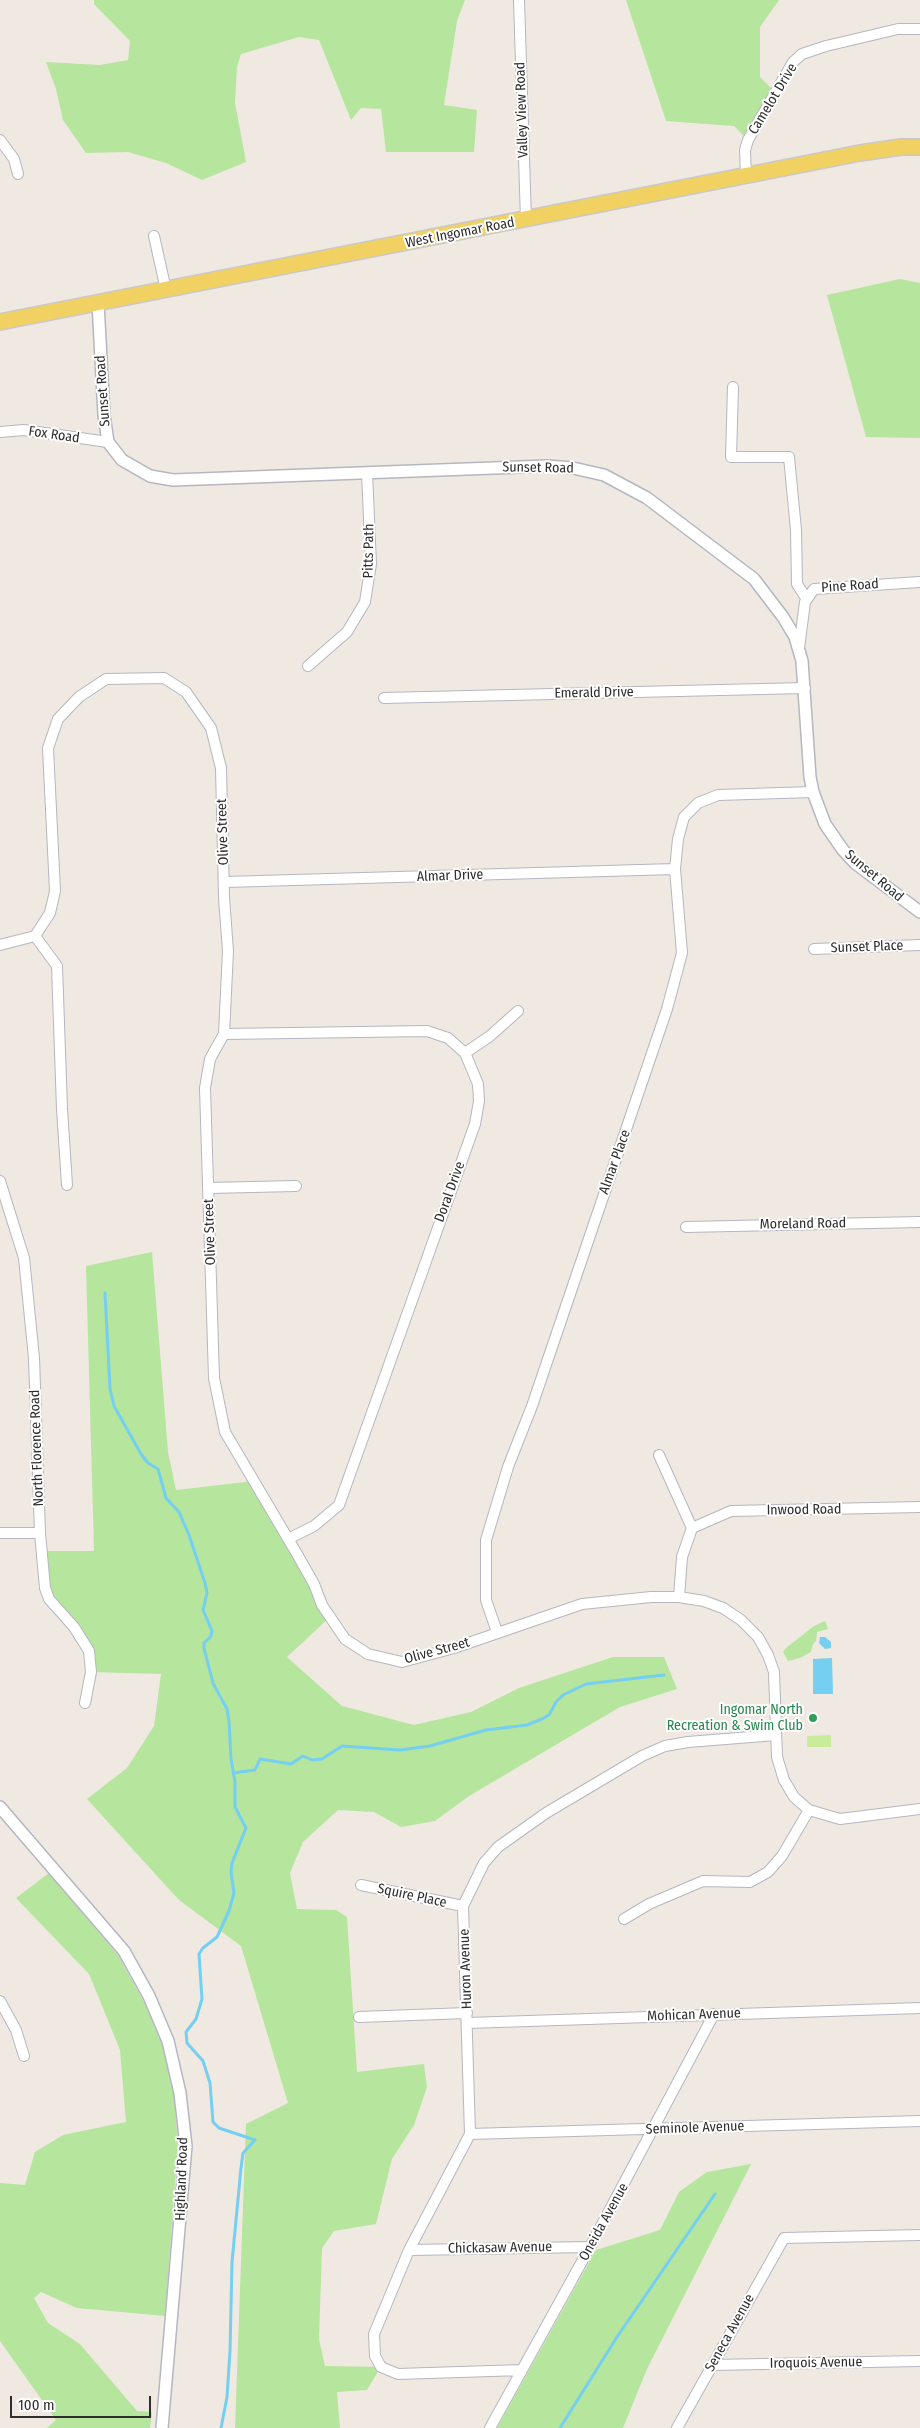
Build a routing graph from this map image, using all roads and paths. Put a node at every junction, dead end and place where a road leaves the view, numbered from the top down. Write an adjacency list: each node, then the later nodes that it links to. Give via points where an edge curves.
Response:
1 (519, 0): 7 (street, Valley View Road)
2 (920, 30): 6 (street, Camelot Drive, via 898,29 826,46 806,52 792,62 748,140)
3 (0, 140): 5 (street, via 17,165)
4 (920, 147): 6 (main road, West Ingomar Road, via 868,152)
5 (18, 174)
6 (746, 176): 7 (main road, West Ingomar Road)
7 (526, 220): 9 (main road, West Ingomar Road)
8 (154, 236): 9 (street)
9 (166, 290): 10 (main road, West Ingomar Road)
10 (98, 303): 11 (main road, West Ingomar Road); 14 (street, Sunset Road)
11 (0, 322)
12 (734, 387): 17 (street, via 731,458 789,457 797,584)
13 (0, 432): 14 (street, Fox Road, via 24,430)
14 (108, 442): 15 (street, Sunset Road, via 122,460 160,479)
15 (367, 472): 18 (street, Sunset Road, via 547,466 604,475 647,498 754,579 784,617); 19 (street, Pitts Path, via 371,564 365,602 346,632)
16 (920, 582): 17 (street, Pine Road, via 820,587)
17 (806, 598): 18 (street, Pine Road)
18 (799, 649): 20 (street, Sunset Road)
19 (308, 666)
20 (805, 688): 21 (street, Emerald Drive); 22 (street, Sunset Road)
21 (384, 698)
22 (812, 792): 23 (street, Almar Place, via 718,795 698,803 684,817); 25 (street, Sunset Road, via 825,824 843,850 870,876)
23 (675, 869): 24 (street, Almar Drive); 46 (street, Almar Place, via 682,953 667,1009 532,1406 508,1467 486,1540 486,1600)
24 (225, 882): 26 (street, Olive Street, via 221,768 211,728 186,692 164,678 106,679 78,697 58,718 48,748 55,890 50,913); 31 (street, Olive Street, via 228,951)
25 (920, 912)
26 (35, 936): 27 (street); 34 (street, via 57,966)
27 (0, 945)
28 (920, 945): 29 (street, Sunset Place)
29 (814, 949)
30 (518, 1011): 32 (street)
31 (224, 1034): 32 (street, Doral Drive, via 427,1031 448,1038); 36 (street, Olive Street, via 210,1059 205,1088)
32 (465, 1053): 44 (street, Doral Drive, via 478,1084 479,1101 474,1124 339,1505 314,1526)
33 (0, 1181): 43 (street, North Florence Road, via 24,1258 34,1358)
34 (67, 1184)
35 (296, 1186): 36 (street)
36 (208, 1188): 44 (street, Olive Street, via 214,1378 225,1432)
37 (920, 1222): 38 (street, Moreland Road)
38 (686, 1227)
39 (659, 1455): 41 (street)
40 (920, 1507): 41 (street, Inwood Road, via 731,1511)
41 (692, 1528): 45 (street, via 682,1556)
42 (0, 1533): 43 (street)
43 (40, 1533): 47 (street, North Florence Road, via 49,1599 74,1627 89,1651 91,1672)
44 (288, 1538): 46 (street, Olive Street, via 322,1605 340,1632 368,1654 402,1662)
45 (679, 1597): 46 (street, Olive Street, via 582,1604); 48 (street, Olive Street, via 723,1608 758,1637 774,1672)
46 (497, 1632)
47 (85, 1703)
48 (776, 1735): 51 (street, Olive Street, via 784,1780 794,1797); 53 (street, Huron Avenue, via 688,1742 665,1746 642,1756 546,1813 498,1847 484,1863)
49 (0, 1807): 70 (street, Highland Road, via 124,1951 149,1996 170,2050 180,2093 186,2146)
50 (920, 1809): 51 (street, Olive Street, via 840,1819)
51 (809, 1810): 54 (street, via 782,1856 768,1872 750,1882 703,1882 649,1904)
52 (361, 1885): 53 (street, Squire Place)
53 (463, 1906): 59 (street, Huron Avenue)
54 (624, 1920)
55 (0, 2001): 60 (street, via 16,2030)
56 (920, 2008): 57 (street, Mohican Avenue)
57 (714, 2014): 59 (street, Mohican Avenue); 62 (street, Oneida Avenue)
58 (359, 2017): 59 (street, Mohican Avenue)
59 (468, 2018): 63 (street, Huron Avenue)
60 (24, 2056)
61 (920, 2121): 62 (street, Seminole Avenue)
62 (654, 2130): 63 (street, Seminole Avenue); 65 (street, Oneida Avenue)
63 (470, 2134): 66 (street, Huron Avenue)
64 (920, 2235): 68 (street, Seneca Avenue, via 784,2238)
65 (590, 2247): 66 (street, Chickasaw Avenue); 69 (street, Oneida Avenue)
66 (409, 2250): 69 (street, Huron Avenue, via 374,2334 375,2356 380,2367 398,2374)
67 (920, 2361): 68 (street, Iroquois Avenue)
68 (712, 2365): 72 (street, Seneca Avenue)
69 (522, 2370): 71 (street, Oneida Avenue)
70 (162, 2428)
71 (490, 2428)
72 (677, 2428)

